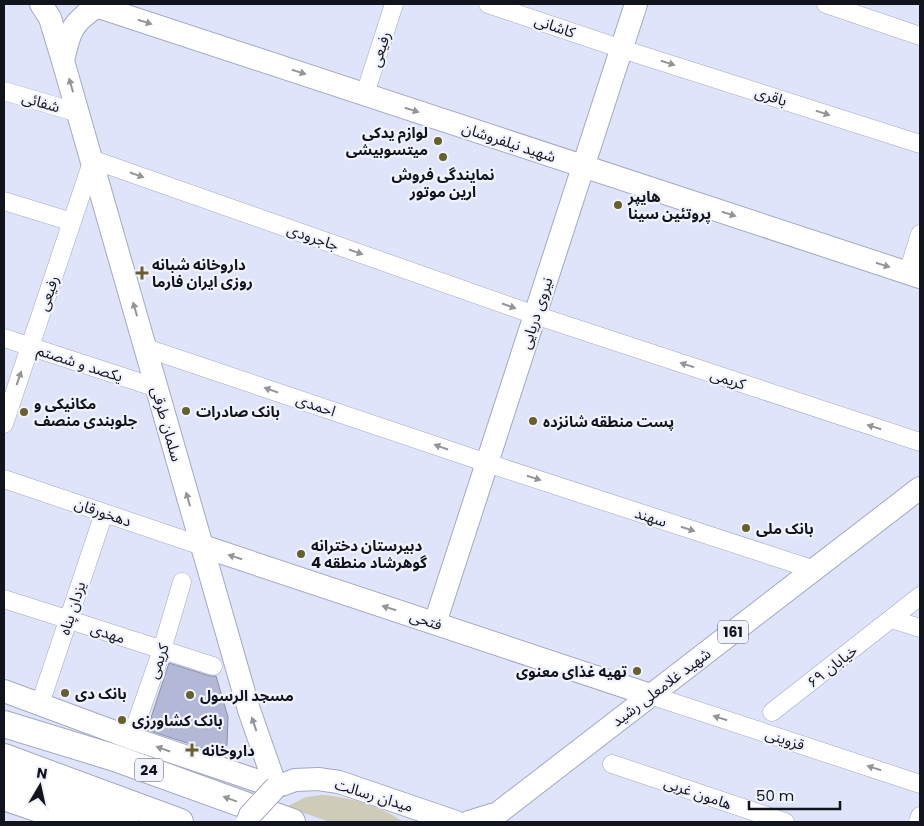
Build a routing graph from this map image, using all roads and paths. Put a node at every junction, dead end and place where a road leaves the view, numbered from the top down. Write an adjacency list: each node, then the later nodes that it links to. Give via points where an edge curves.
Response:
1 (41, 4): 9 (main road, سلمان طرقی, via 50,18)
2 (394, 4): 11 (street, رفیعی)
3 (488, 4): 8 (street, کاشانی)
4 (636, 4): 8 (main road, نیروی دریایی)
5 (826, 4): 7 (street)
6 (94, 5): 9 (main road, via 74,25); 11 (main road, شهید نیلفروشان, one-way to 11)
7 (920, 36)
8 (622, 49): 13 (street, باقری, one-way to 13); 15 (main road, نیروی دریایی)
9 (63, 61): 12 (main road, سلمان طرقی, one-way to 9)
10 (4, 91): 12 (street, شفائی)
11 (365, 94): 15 (main road, شهید نیلفروشان, one-way to 15)
12 (79, 113): 14 (main road, سلمان طرقی)
13 (920, 144)
14 (92, 160): 17 (street, رفیعی); 20 (street, جاجرودی, one-way to 20); 23 (main road, سلمان طرقی, one-way to 14)
15 (583, 166): 19 (main road, شهید نیلفروشان, one-way to 19); 20 (main road, نیروی دریایی)
16 (4, 201): 17 (street)
17 (72, 222): 22 (street, رفیعی)
18 (920, 234): 19 (street)
19 (914, 275)
20 (535, 315): 26 (street, کریمی, one-way to 20); 27 (main road, نیروی دریایی)
21 (4, 338): 22 (street, یکصد و شصتم)
22 (30, 347): 24 (street, یکصد و شصتم); 25 (street, رفیعی, one-way to 22)
23 (146, 348): 24 (main road, سلمان طرقی); 27 (street, احمدی, one-way to 23)
24 (157, 388): 31 (main road, سلمان طرقی, one-way to 24)
25 (4, 424)
26 (920, 442)
27 (487, 463): 32 (street, سهند, one-way to 32); 38 (main road, نیروی دریایی)
28 (4, 479): 30 (street, دهخورقان)
29 (920, 488): 32 (main road, شهید غلامعلی رشید / 161)
30 (104, 513): 31 (street, دهخورقان); 37 (street, یزدان پناه)
31 (202, 546): 38 (main road, فتحی, one-way to 31); 56 (main road, سلمان طرقی, one-way to 31, via 249,710)
32 (815, 570): 44 (main road, شهید غلامعلی رشید / 161)
33 (182, 582): 40 (street, کریمی)
34 (920, 596): 36 (street, خیابان ۶۹)
35 (4, 599): 37 (street, مهدی)
36 (891, 619): 39 (street); 47 (street, خیابان ۶۹)
37 (68, 620): 40 (street, مهدی); 45 (street, یزدان پناه)
38 (436, 623): 42 (main road, فتحی)
39 (920, 628)
40 (162, 650): 41 (street, مهدی); 50 (street, کریمی)
41 (213, 666)
42 (604, 679): 44 (main road, فتحی); 48 (main road, via 615,700)
43 (4, 691): 45 (main road)
44 (650, 695): 48 (main road, شهید غلامعلی رشید / 161); 55 (street, قزوینی, one-way to 44)
45 (40, 704): 50 (main road)
46 (4, 709): 52 (highway)
47 (772, 712)
48 (617, 720): 59 (main road, شهید غلامعلی رشید / 161)
49 (4, 724): 52 (highway, 24)
50 (131, 738): 56 (main road, one-way to 50)
51 (4, 757): 62 (highway)
52 (115, 758): 64 (highway, 24, one-way to 52)
53 (612, 764): 67 (street, هامون غربی)
54 (4, 780): 61 (main road)
55 (920, 784)
56 (276, 786): 63 (main road, bridge); 65 (main road, میدان رسالت, via 295,780 339,782)
57 (4, 797): 60 (highway)
58 (920, 816): 68 (street)
59 (497, 818): 66 (main road, شهید غلامعلی رشید / 161)
60 (77, 822)
61 (127, 822)
62 (180, 822)
63 (247, 822)
64 (292, 822)
65 (456, 822)
66 (469, 822)
67 (785, 822)
68 (918, 822)

